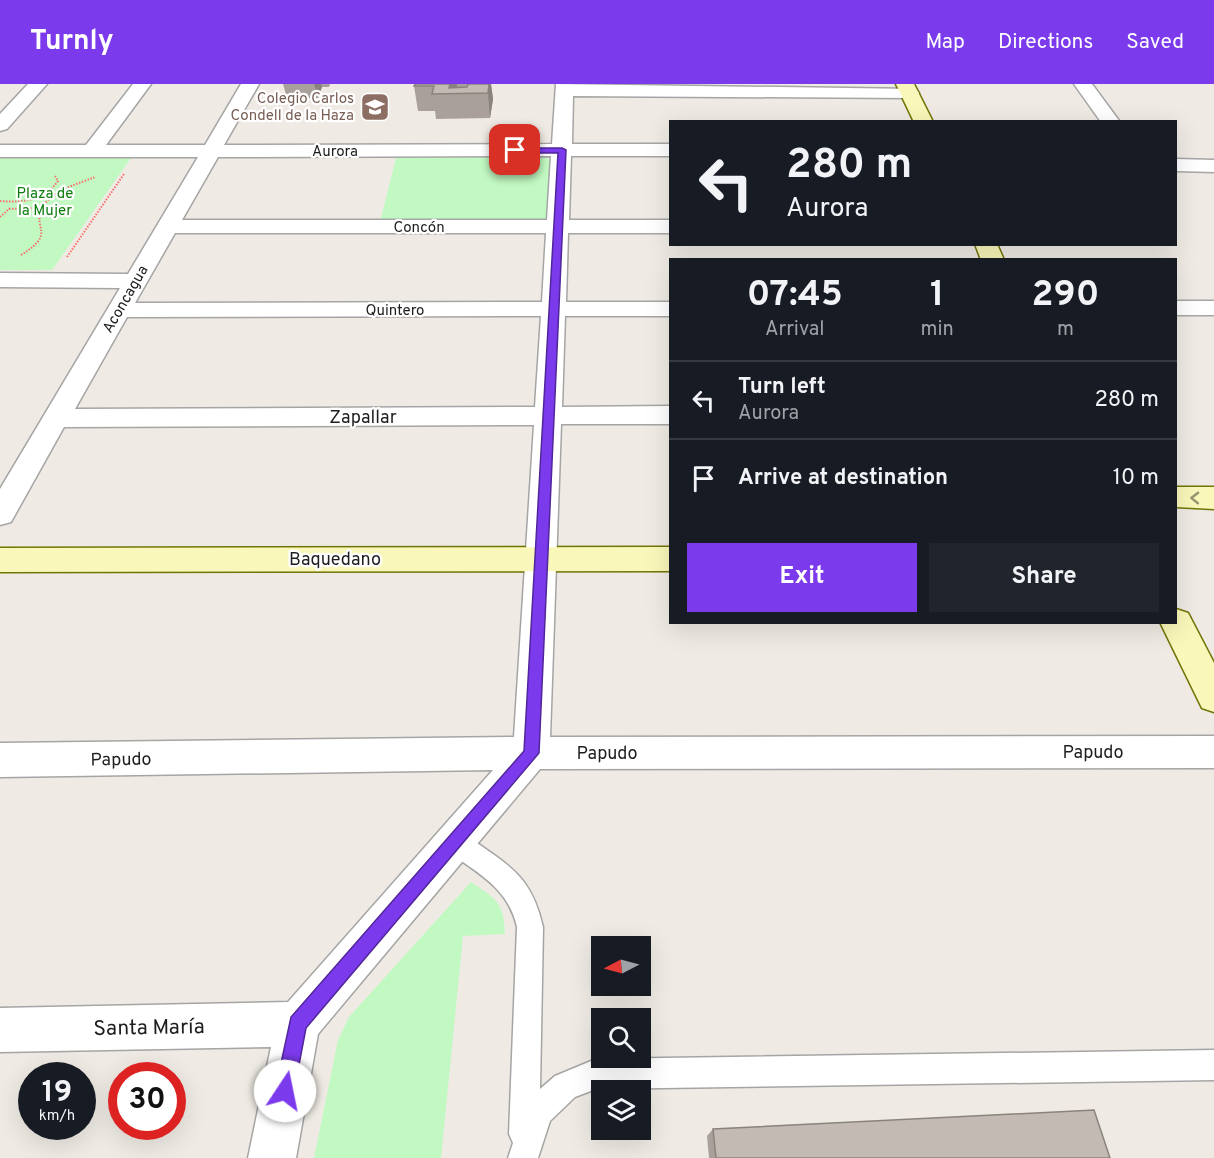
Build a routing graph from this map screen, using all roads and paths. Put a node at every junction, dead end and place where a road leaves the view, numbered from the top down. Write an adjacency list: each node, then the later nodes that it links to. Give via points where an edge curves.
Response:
1 (38, 84): 9 (street)
2 (142, 84): 12 (street)
3 (250, 84): 13 (street, Aconcagua)
4 (1083, 84): 8 (street)
5 (565, 87): 6 (street); 10 (street)
6 (908, 88): 7 (street)
7 (923, 120)
8 (1110, 120)
9 (0, 125)
10 (562, 150): 11 (street, Aurora); 13 (street, Aurora); 26 (street)
11 (669, 150)
12 (92, 151): 14 (street, Aurora); 15 (street, Aurora)
13 (212, 151): 15 (street, Aurora); 24 (street, Aconcagua)
14 (0, 152)
15 (137, 156): 21 (path, via 66,188); 29 (path)
16 (1177, 165): 17 (street)
17 (1214, 166)
18 (53, 174): 20 (path, via 58,181 51,190)
19 (0, 201): 20 (path)
20 (15, 202): 22 (path)
21 (42, 208): 22 (path); 27 (path, via 39,216 43,236)
22 (9, 209): 23 (path)
23 (0, 218)
24 (168, 226): 26 (street, Concón); 30 (street, Aconcagua)
25 (669, 227): 26 (street, Concón)
26 (558, 228): 33 (street)
27 (11, 259)
28 (0, 280): 29 (street)
29 (51, 281): 30 (street)
30 (136, 281): 35 (street, Aconcagua)
31 (1177, 308): 32 (street)
32 (1214, 308)
33 (554, 309): 34 (street, Quintero); 35 (street, Quintero); 37 (street)
34 (669, 309)
35 (119, 310): 38 (street, Aconcagua)
36 (669, 415): 37 (street, Zapallar)
37 (548, 417): 38 (street, Zapallar); 42 (street)
38 (56, 418): 41 (street, Aconcagua)
39 (1177, 497): 40 (street, one-way to 39)
40 (1214, 498)
41 (0, 514)
42 (541, 559): 43 (street, Baquedano); 44 (street, Baquedano); 48 (street)
43 (669, 559)
44 (0, 560)
45 (1177, 624): 46 (street)
46 (1214, 697)
47 (1214, 752): 48 (street, Papudo)
48 (531, 753): 49 (street, Papudo); 50 (street)
49 (0, 760)
50 (454, 842): 51 (street); 54 (lane, via 505,878 522,898 530,927)
51 (298, 1024): 52 (street, Santa María); 55 (street)
52 (0, 1030)
53 (1214, 1065): 54 (lane, via 596,1074 566,1086 538,1112)
54 (523, 1157)
55 (272, 1158)

